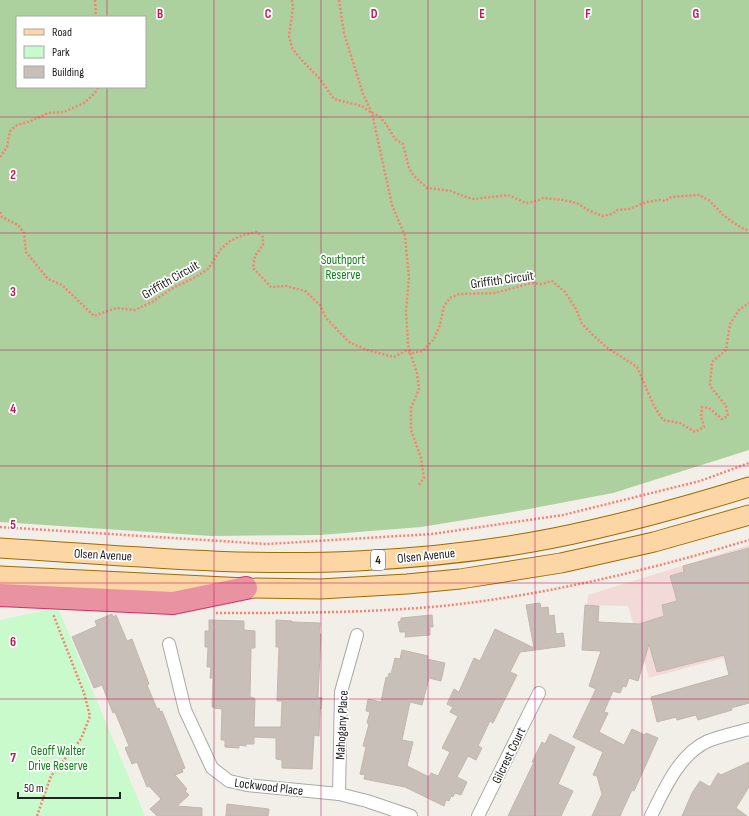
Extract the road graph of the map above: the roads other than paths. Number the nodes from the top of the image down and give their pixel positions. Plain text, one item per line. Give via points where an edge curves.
1 (749, 487) edge
2 (749, 515) edge
3 (0, 548) edge
4 (0, 576) edge
5 (246, 588) junction
6 (0, 595) edge
7 (357, 635) dead end
8 (169, 644) dead end
9 (539, 693) dead end
10 (749, 729) edge
11 (339, 794) junction
12 (411, 816) edge
13 (478, 816) edge
14 (651, 816) edge

1 - 3 main road, Olsen Avenue / 4 via 639,519 583,532 494,548 399,558 350,561 225,561
2 - 5 main road, Olsen Avenue / 4 via 654,542 507,572 369,587
4 - 5 main road, Olsen Avenue / 4
5 - 6 highway via 172,603
7 - 11 street, Mahogany Place via 341,692
8 - 11 street, Lockwood Place via 185,710 212,768 229,781 247,785
9 - 13 street, Gilcrest Court
10 - 14 street via 706,742 688,755 673,773
11 - 12 street, Lockwood Place

